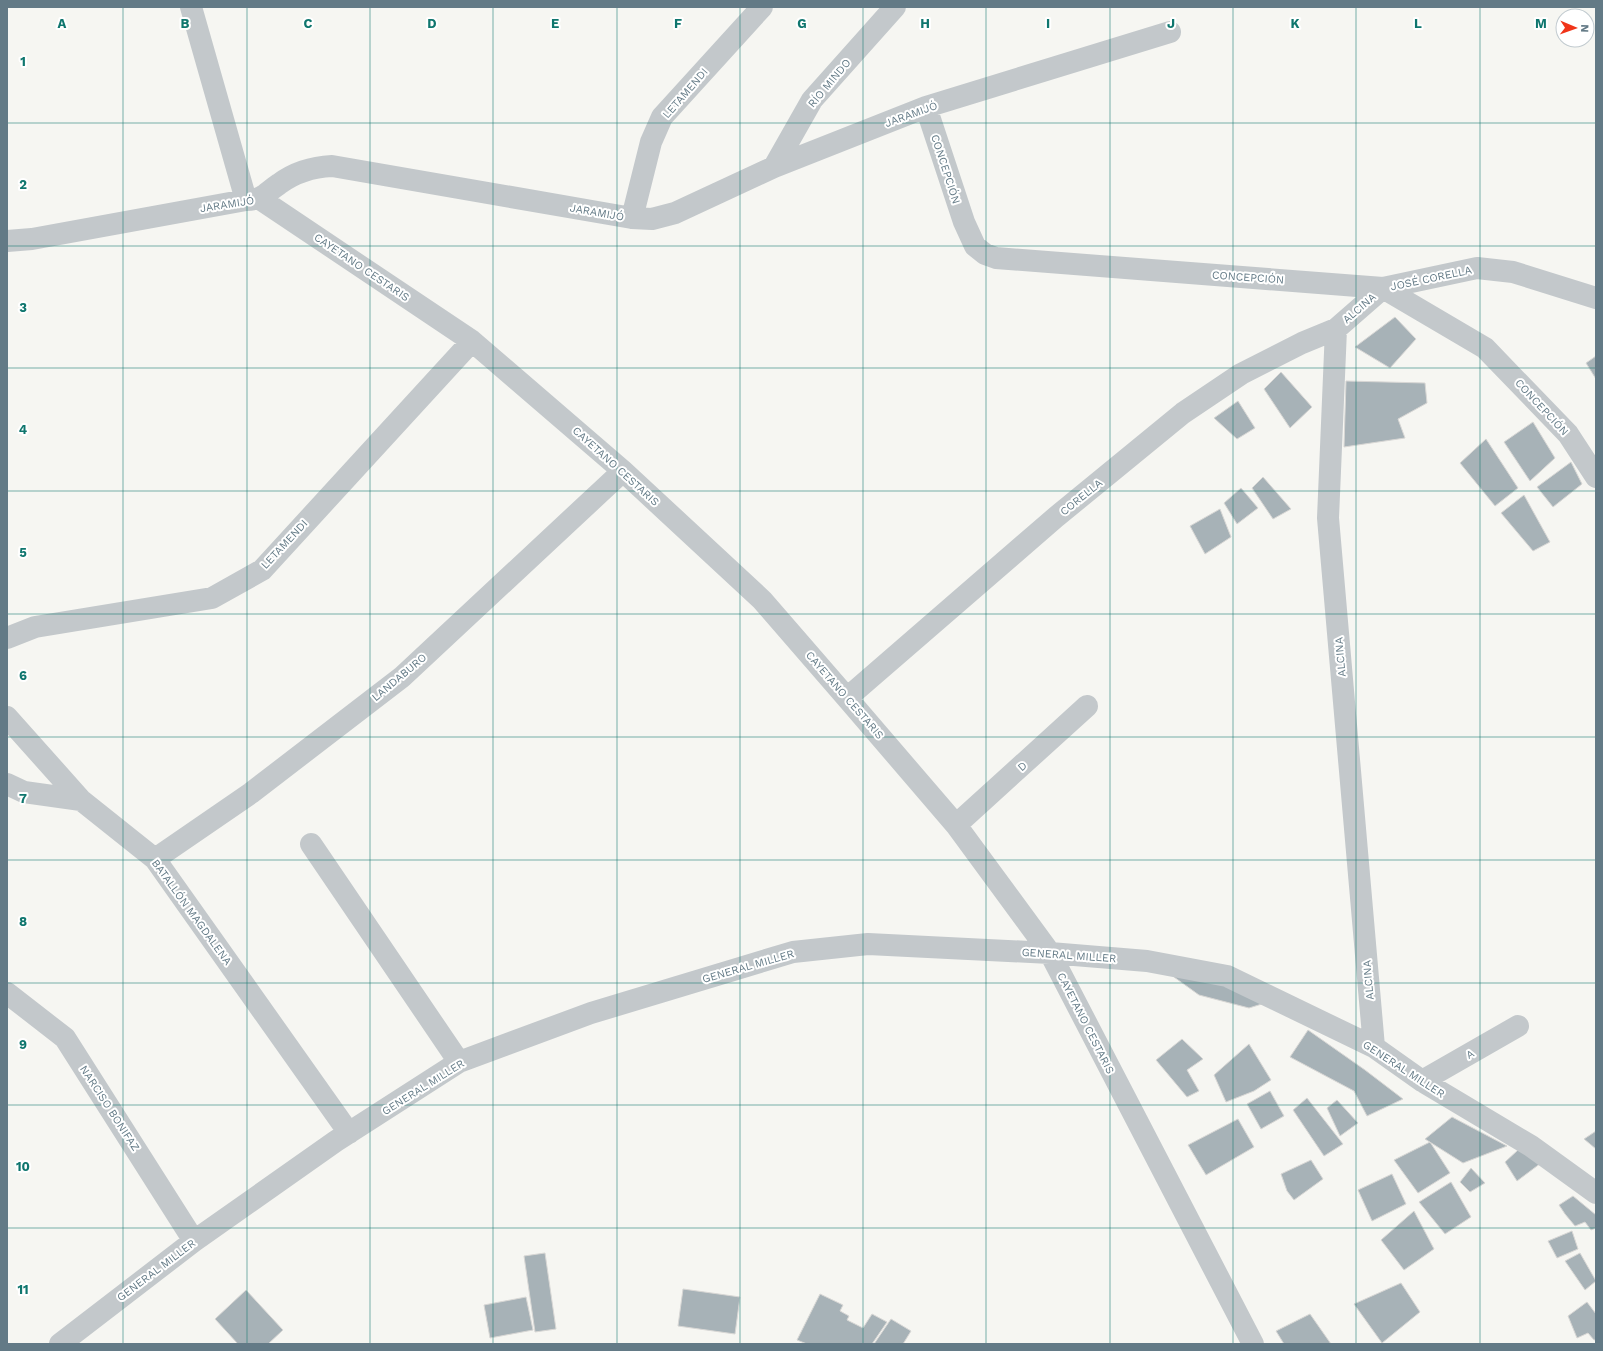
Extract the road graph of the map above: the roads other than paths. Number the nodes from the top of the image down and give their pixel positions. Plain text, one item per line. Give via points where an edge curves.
1 (192, 7) edge
2 (762, 7) edge
3 (895, 7) edge
4 (1170, 32) dead end
5 (926, 107) junction
6 (774, 167) junction
7 (253, 200) junction
8 (632, 218) junction
9 (7, 241) edge
10 (1383, 288) junction
11 (1596, 298) edge
12 (1336, 329) junction
13 (472, 341) junction
14 (623, 471) junction
15 (1596, 477) edge
16 (7, 638) edge
17 (847, 698) junction
18 (1087, 706) dead end
19 (7, 717) edge
20 (7, 784) edge
21 (81, 800) junction
22 (956, 825) junction
23 (311, 844) dead end
24 (155, 859) junction
25 (1050, 953) junction
26 (7, 993) edge
27 (1518, 1026) dead end
28 (1374, 1047) junction
29 (459, 1062) junction
30 (1422, 1081) junction
31 (349, 1133) junction
32 (1596, 1193) edge
33 (194, 1241) junction
34 (60, 1344) edge
35 (1253, 1344) edge

1 - 7 street
2 - 8 street, LETAMENDI via 662,117 651,142
3 - 6 street, RÍO MINDO via 812,100
4 - 5 street, JARAMIJÓ
5 - 6 street, JARAMIJÓ
5 - 10 street, CONCEPCIÓN via 964,222 975,246 984,254 996,258
6 - 8 street, JARAMIJÓ via 676,213 652,219
7 - 8 street, JARAMIJÓ via 311,167 332,166
7 - 9 street, JARAMIJÓ via 32,239
7 - 13 street, CAYETANO CESTARIS
10 - 11 street, JOSÉ CORELLA via 1477,268 1513,272
10 - 12 street, ALCINA
10 - 15 street, CONCEPCIÓN via 1485,348 1568,434
12 - 17 street, CORELLA via 1241,374 1184,413 1056,517
12 - 28 street, ALCINA via 1328,518
13 - 14 street, CAYETANO CESTARIS
13 - 16 street, LETAMENDI via 262,570 212,598 35,627
14 - 17 street, CAYETANO CESTARIS via 762,600
14 - 24 street, LANDABURO via 402,677 251,793
17 - 22 street, CAYETANO CESTARIS
18 - 22 street, D
19 - 21 street, BATALLÓN MAGDALENA
20 - 21 street via 24,792
21 - 24 street, BATALLÓN MAGDALENA
22 - 25 street, CAYETANO CESTARIS
23 - 29 street
24 - 31 street, BATALLÓN MAGDALENA
25 - 28 street, GENERAL MILLER via 1147,960 1227,976
25 - 29 street, GENERAL MILLER via 868,944 793,952 591,1013
25 - 35 street, CAYETANO CESTARIS
26 - 33 street, NARCISO BONIFAZ via 65,1038
27 - 30 street, A
28 - 30 street, GENERAL MILLER
29 - 31 street, GENERAL MILLER
30 - 32 street, GENERAL MILLER via 1531,1146
31 - 33 street, GENERAL MILLER
33 - 34 street, GENERAL MILLER

